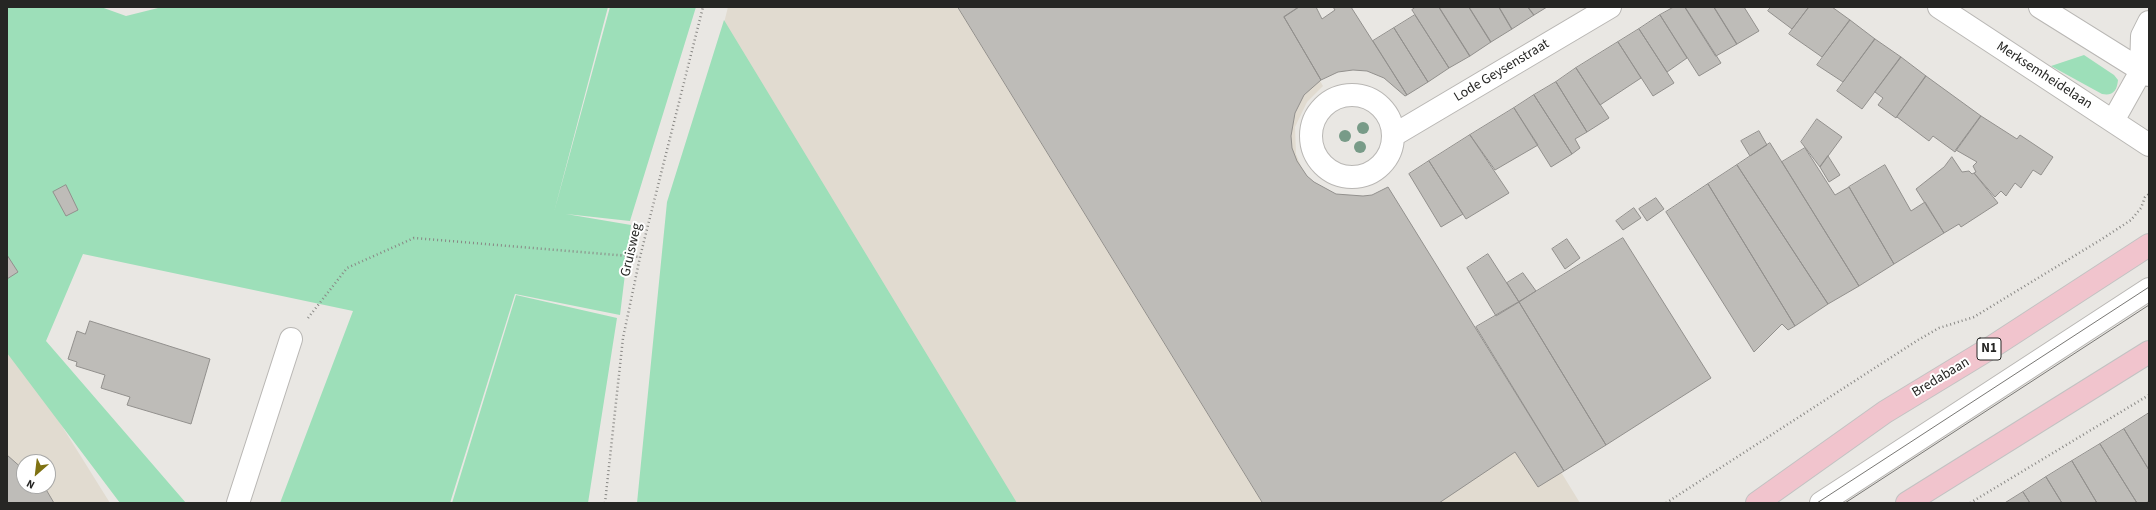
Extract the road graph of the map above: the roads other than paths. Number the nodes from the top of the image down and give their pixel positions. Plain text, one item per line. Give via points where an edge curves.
1 (1610, 7) edge
2 (1939, 7) edge
3 (2040, 7) edge
4 (2149, 22) edge
5 (2145, 73) edge
6 (2113, 121) junction
7 (1394, 135) dead end
8 (2149, 145) edge
9 (2149, 245) edge
10 (2149, 289) edge
11 (2149, 302) edge
12 (291, 339) road end
13 (2149, 352) edge
14 (238, 503) edge
15 (1757, 503) edge
16 (1821, 503) edge
17 (1841, 503) edge
18 (1907, 503) edge

1 - 7 street, Lode Geysenstraat
2 - 6 street, Merksemheidelaan
3 - 5 street
4 - 5 street via 2142,36
5 - 6 street
6 - 8 street, Merksemheidelaan
9 - 15 main road, Bredabaan / N1 via 1992,347 1885,412
10 - 16 street
11 - 17 street
12 - 14 street
13 - 18 main road

